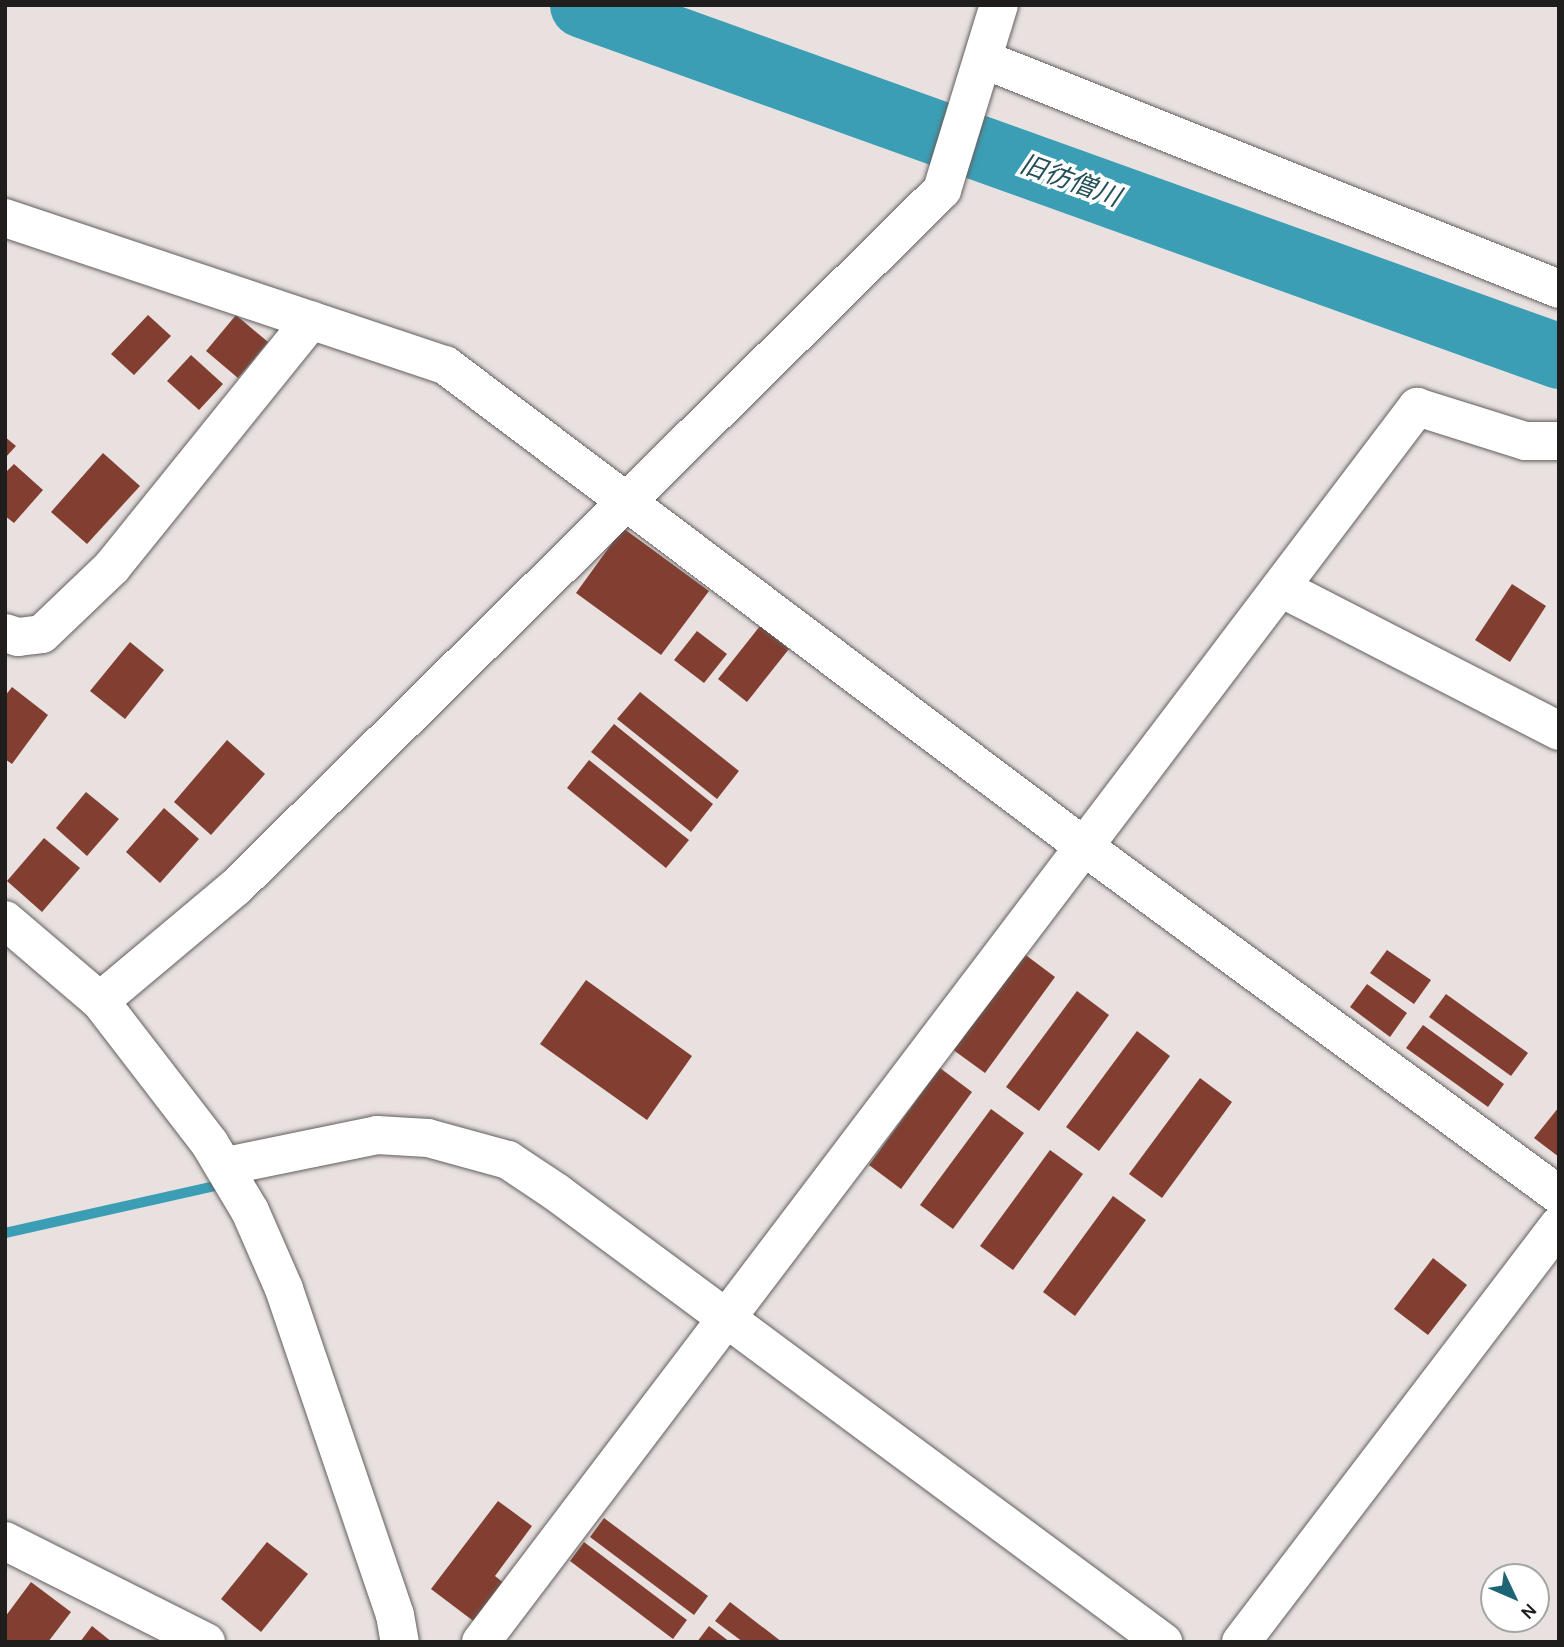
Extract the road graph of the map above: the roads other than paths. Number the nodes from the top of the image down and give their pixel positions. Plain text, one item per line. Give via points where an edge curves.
1 (999, 5) edge
2 (985, 60) junction
3 (5, 218) edge
4 (1559, 289) edge
5 (311, 320) junction
6 (1559, 440) edge
7 (626, 500) junction
8 (1281, 588) junction
9 (5, 633) edge
10 (1559, 731) edge
11 (1082, 845) junction
12 (5, 920) edge
13 (100, 1000) junction
14 (226, 1167) junction
15 (1559, 1195) edge
16 (1559, 1224) edge
17 (727, 1318) junction
18 (5, 1541) edge
19 (206, 1642) edge
20 (400, 1642) edge
21 (481, 1642) edge
22 (1163, 1642) edge
23 (1241, 1642) edge

1 - 2 street
2 - 4 street
2 - 7 street via 942,190
3 - 5 street
5 - 7 street via 445,365
5 - 9 street via 112,567 42,635
6 - 8 street via 1525,441 1417,407
7 - 11 street
7 - 13 street via 236,887
8 - 10 street
8 - 11 street
11 - 15 street
11 - 17 street via 961,1013
12 - 13 street
13 - 14 street
14 - 17 street via 377,1135 468,1146 508,1160
14 - 20 street via 284,1289 395,1615
16 - 23 street
17 - 21 street
17 - 22 street
18 - 19 street

